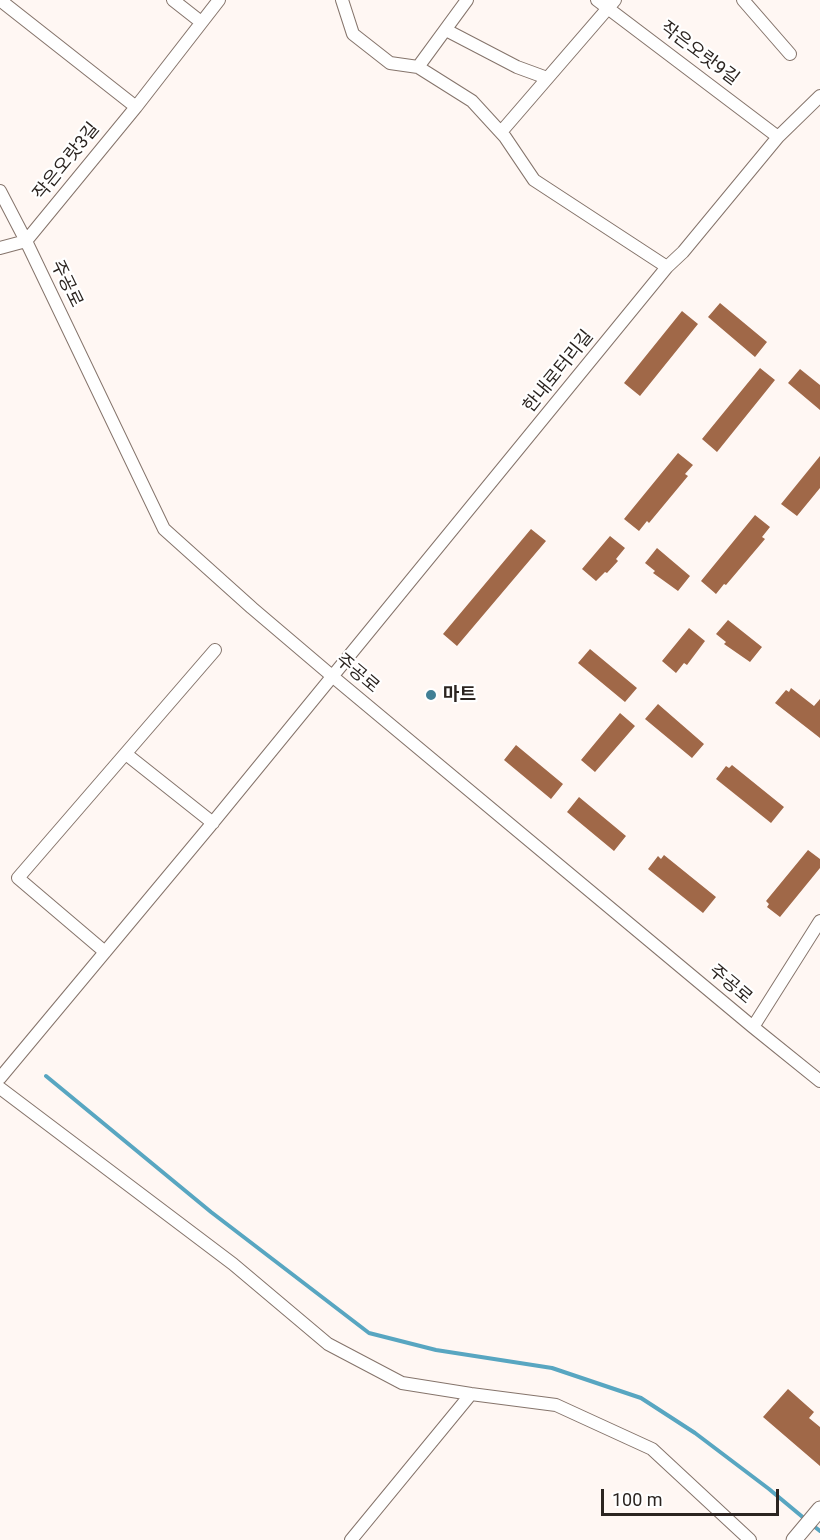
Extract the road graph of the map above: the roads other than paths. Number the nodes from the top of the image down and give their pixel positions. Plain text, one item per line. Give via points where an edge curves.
1 (0, 0) edge
2 (173, 0) edge
3 (219, 0) edge
4 (342, 0) edge
5 (467, 0) edge
6 (597, 0) edge
7 (743, 0) edge
8 (611, 4) edge
9 (201, 22) junction
10 (446, 30) junction
11 (790, 54) dead end
12 (418, 67) junction
13 (547, 78) junction
14 (820, 96) edge
15 (136, 107) junction
16 (501, 132) junction
17 (778, 137) junction
18 (0, 191) edge
19 (26, 241) junction
20 (0, 248) edge
21 (667, 267) junction
22 (215, 650) dead end
23 (332, 676) junction
24 (126, 754) junction
25 (213, 823) junction
26 (820, 921) edge
27 (105, 952) junction
28 (753, 1027) junction
29 (0, 1078) edge
30 (820, 1081) edge
31 (0, 1088) edge
32 (471, 1394) junction
33 (820, 1509) edge
34 (351, 1540) edge
35 (750, 1540) edge
36 (794, 1540) edge

1 - 15 street
2 - 9 street
3 - 9 street, 작은오랏3길
4 - 12 street via 354,34 390,63
5 - 10 street
6 - 8 street, 작은오랏9길
7 - 11 street
8 - 13 street
8 - 17 street, 작은오랏9길
9 - 15 street, 작은오랏3길
10 - 12 street
10 - 13 street
12 - 16 street via 472,101
13 - 16 street
14 - 17 street, 한내로터리길
15 - 19 street, 작은오랏3길
16 - 21 street via 534,180
17 - 21 street, 한내로터리길
18 - 19 street, 주공로
19 - 20 street
19 - 23 street, 주공로 via 164,528
21 - 23 street, 한내로터리길
22 - 24 street
23 - 25 street, 한내로터리길
23 - 28 street, 주공로
24 - 25 street
24 - 27 street via 18,878
25 - 27 street, 한내로터리길
26 - 28 street
27 - 29 street, 한내로터리길
28 - 30 street, 주공로
31 - 32 street via 233,1264 328,1344 402,1383
32 - 34 street
32 - 35 street via 556,1405 652,1449
33 - 36 main road

